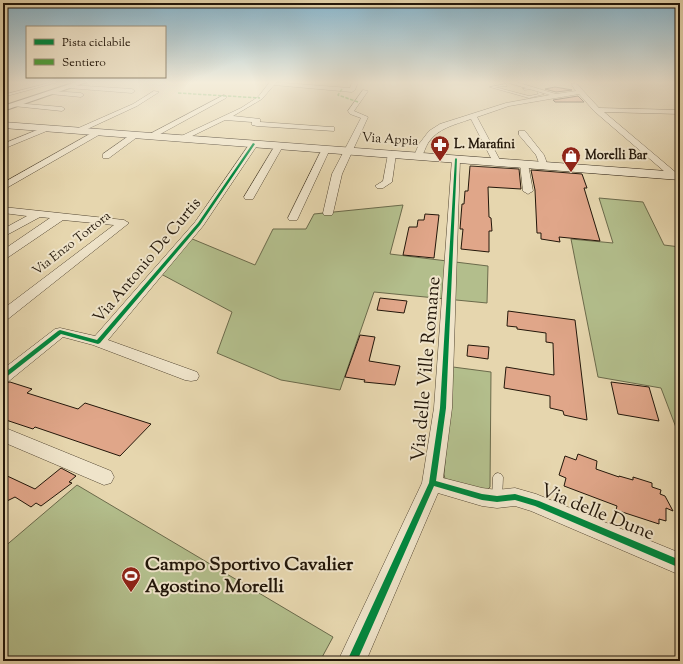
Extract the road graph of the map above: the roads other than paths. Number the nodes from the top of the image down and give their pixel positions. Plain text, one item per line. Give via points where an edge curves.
1 (116, 113) edge
2 (194, 113) edge
3 (235, 113) edge
4 (352, 113) edge
5 (479, 113) edge
6 (600, 113) edge
7 (472, 115) junction
8 (226, 118) junction
9 (3, 125) edge
10 (50, 128) junction
11 (78, 130) junction
12 (331, 130) dead end
13 (100, 132) junction
14 (522, 133) dead end
15 (136, 135) junction
16 (150, 136) junction
17 (181, 138) junction
18 (254, 144) junction
19 (279, 146) junction
20 (3, 147) edge
21 (326, 149) junction
22 (350, 151) junction
23 (392, 154) junction
24 (106, 156) dead end
25 (418, 156) junction
26 (456, 159) junction
27 (497, 162) junction
28 (524, 164) junction
29 (544, 166) junction
30 (677, 176) edge
31 (380, 186) dead end
32 (3, 187) edge
33 (528, 191) dead end
34 (249, 197) dead end
35 (3, 210) edge
36 (328, 213) dead end
37 (38, 214) junction
38 (61, 216) junction
39 (293, 218) dead end
40 (3, 234) edge
41 (3, 255) edge
42 (3, 316) edge
43 (98, 342) junction
44 (191, 376) dead end
45 (3, 377) edge
46 (3, 434) edge
47 (104, 477) dead end
48 (498, 477) dead end
49 (432, 483) junction
50 (496, 499) junction
51 (680, 564) edge
52 (352, 661) edge

1 - 11 street
2 - 16 street
3 - 8 street
4 - 22 street via 365,117
5 - 7 street
6 - 30 street
7 - 25 street via 432,133
7 - 27 street
8 - 12 street via 256,120 257,124
8 - 17 street
9 - 10 main road, Via Appia
10 - 11 main road, Via Appia
10 - 20 street
11 - 13 main road, Via Appia
13 - 15 main road, Via Appia
13 - 32 street
14 - 29 street via 540,155
15 - 16 main road, Via Appia
15 - 24 street
16 - 17 main road, Via Appia
17 - 18 main road, Via Appia
18 - 19 main road, Via Appia
18 - 43 street, Via Antonio De Curtis via 199,224
19 - 21 main road, Via Appia
19 - 34 street
21 - 22 main road, Via Appia
21 - 39 street
22 - 23 main road, Via Appia
22 - 36 street via 337,174
23 - 25 main road, Via Appia
23 - 31 street via 387,182
25 - 26 main road, Via Appia
26 - 27 main road, Via Appia
26 - 49 street, Via delle Ville Romane via 443,408
27 - 28 main road, Via Appia
28 - 29 main road, Via Appia
28 - 33 street
29 - 30 main road, Via Appia
35 - 37 street, Via Enzo Tortora
37 - 38 street, Via Enzo Tortora
37 - 40 street
38 - 41 street
38 - 42 street, Via Enzo Tortora via 124,223
43 - 44 street
43 - 45 street, Via Antonio De Curtis via 60,332
46 - 47 street
48 - 50 lane
49 - 50 street, Via delle Dune
49 - 52 street, Via delle Ville Romane
50 - 51 street, Via delle Dune via 515,497 536,503

